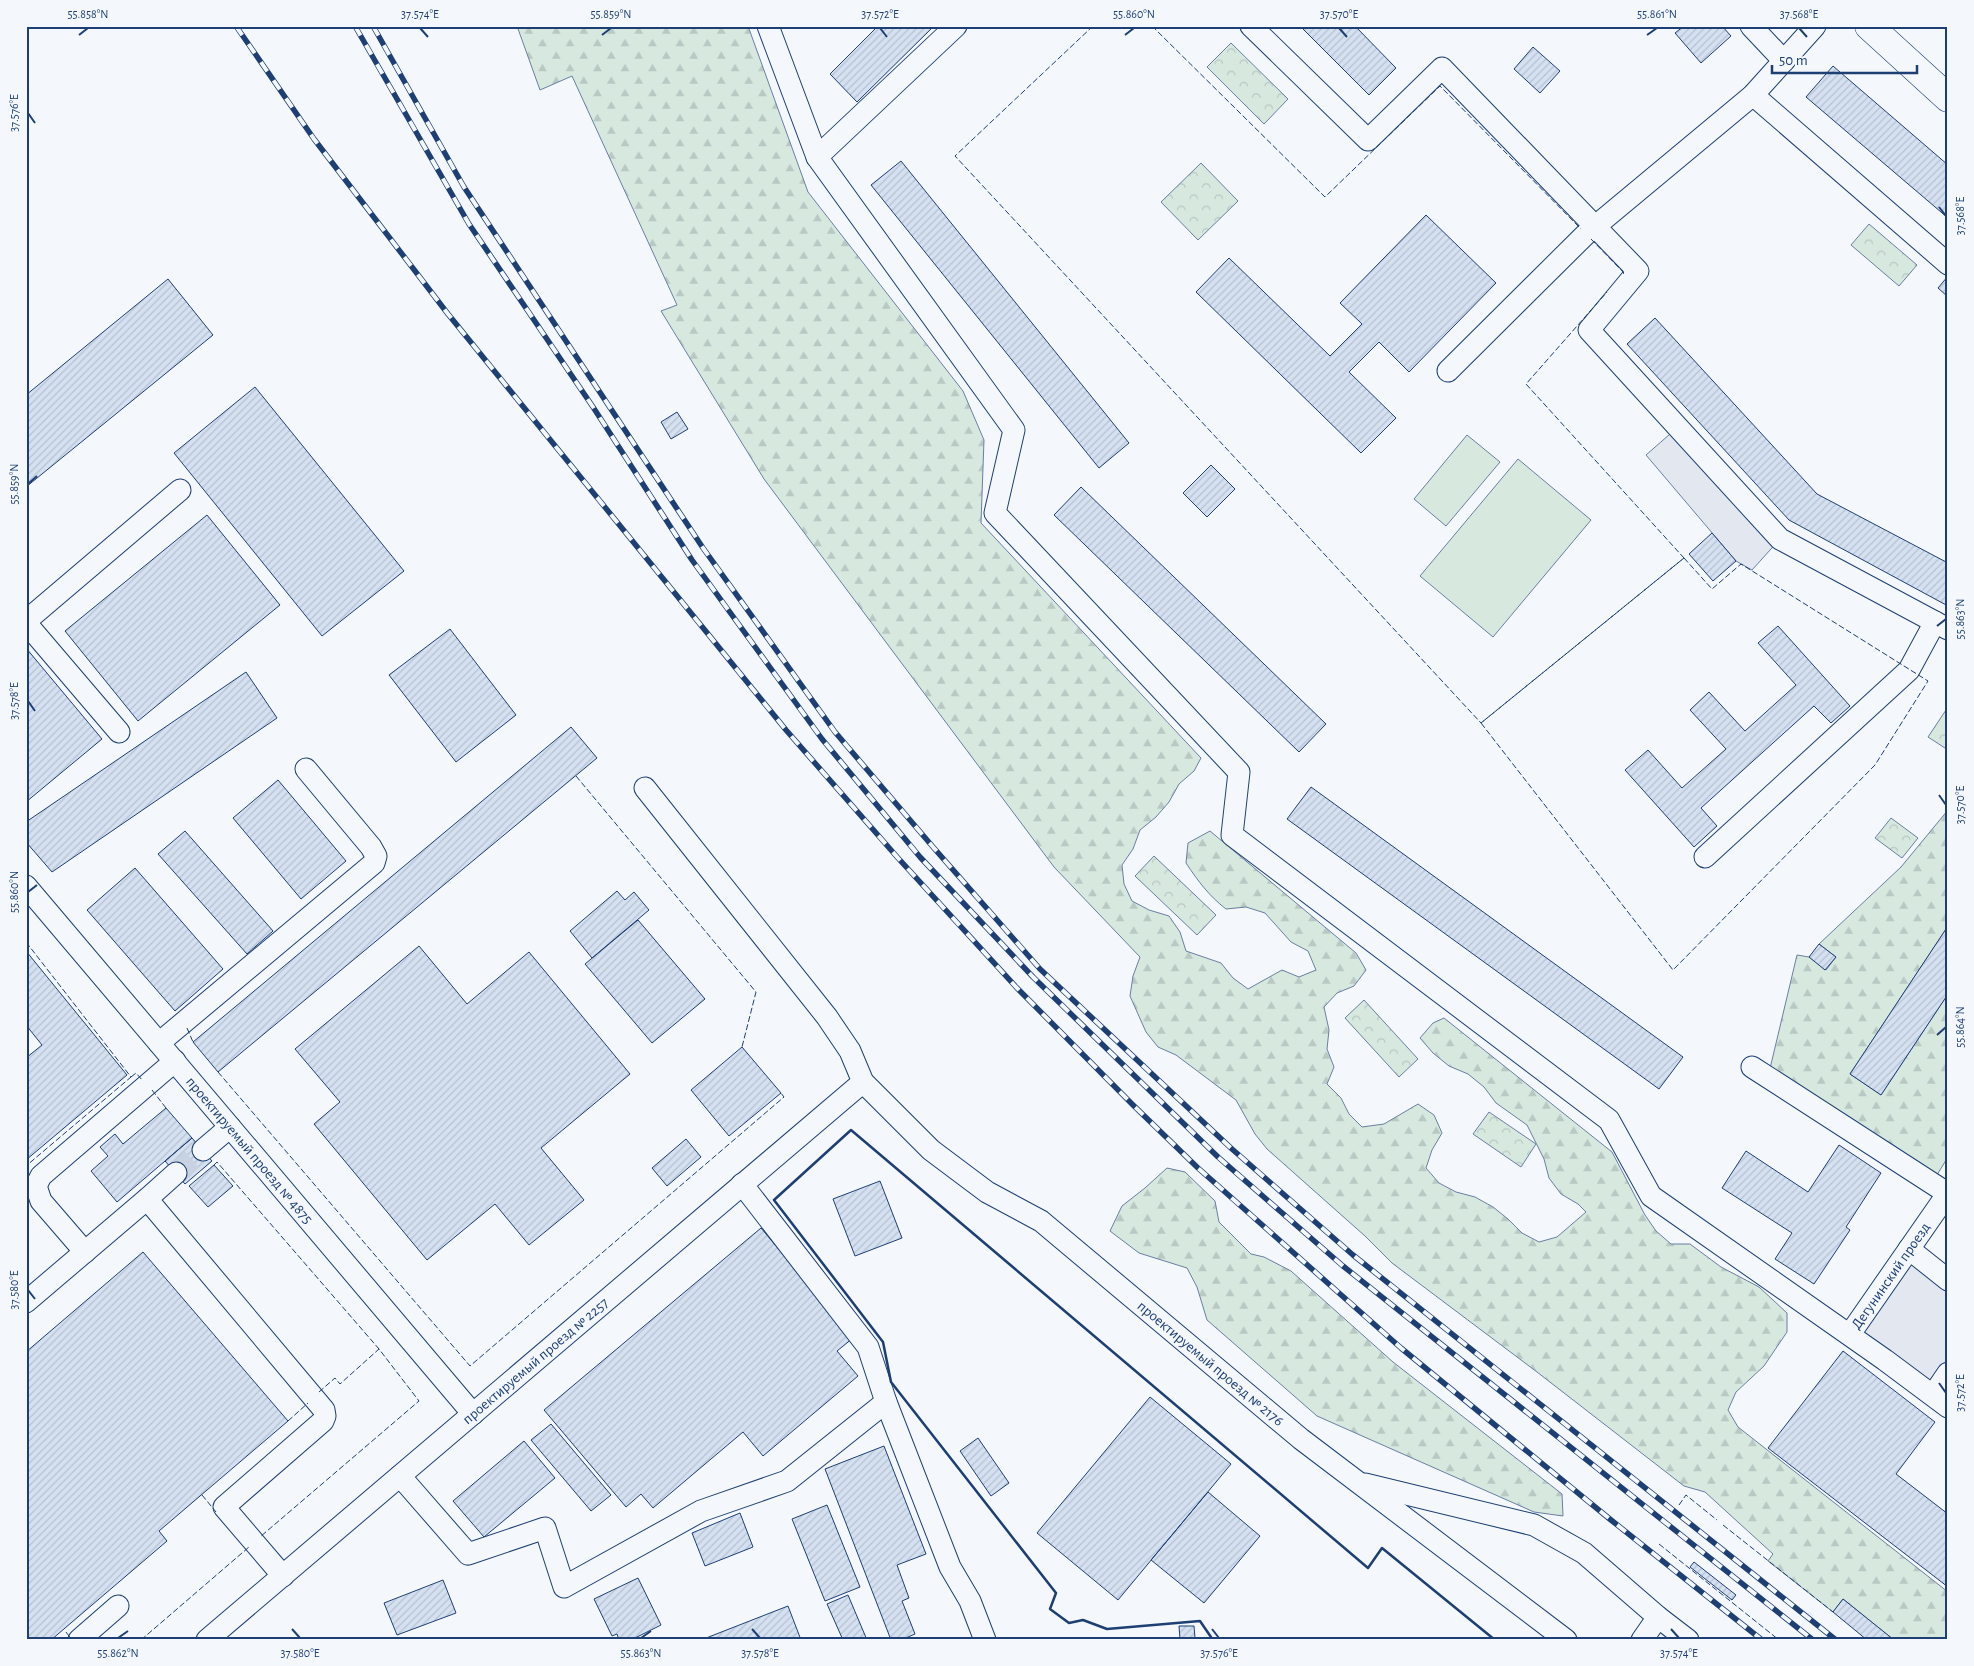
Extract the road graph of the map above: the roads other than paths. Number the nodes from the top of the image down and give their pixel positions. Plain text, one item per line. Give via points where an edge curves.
1 (768, 26) edge
2 (956, 26) edge
3 (1251, 26) edge
4 (1751, 26) edge
5 (1815, 26) edge
6 (1869, 26) edge
7 (1784, 61) junction
8 (1753, 95) junction
9 (1948, 98) edge
10 (818, 158) junction
11 (1595, 226) junction
12 (1948, 264) edge
13 (1448, 371) dead end
14 (180, 490) dead end
15 (26, 622) edge
16 (1941, 625) edge
17 (119, 732) dead end
18 (306, 769) dead end
19 (645, 788) dead end
20 (1705, 857) dead end
21 (26, 886) edge
22 (159, 1043) junction
23 (175, 1062) junction
24 (1752, 1067) dead end
25 (863, 1082) junction
26 (230, 1127) junction
27 (203, 1150) tunnel mouth
28 (176, 1173) tunnel mouth
29 (742, 1184) junction
30 (1948, 1193) edge
31 (147, 1199) junction
32 (1909, 1249) junction
33 (85, 1252) junction
34 (1948, 1280) edge
35 (26, 1302) edge
36 (1850, 1334) junction
37 (1948, 1373) edge
38 (1940, 1401) edge
39 (886, 1402) junction
40 (473, 1414) junction
41 (400, 1476) junction
42 (1358, 1482) junction
43 (282, 1576) junction
44 (118, 1606) dead end
45 (1658, 1617) junction
46 (79, 1640) edge
47 (207, 1640) edge
48 (985, 1640) edge
49 (1566, 1640) edge
50 (1642, 1640) edge
51 (1688, 1640) edge

1 - 10 street
2 - 10 street
3 - 11 street via 1368,140 1442,68
4 - 7 street
5 - 7 street
6 - 9 main road
7 - 8 street
8 - 11 street
8 - 12 street
10 - 36 street via 1014,430 995,513 1239,772 1232,835 1609,1120 1651,1196
11 - 13 street
11 - 16 street via 1638,271 1590,330 1780,539
14 - 15 street
15 - 17 street
16 - 20 street via 1909,670
18 - 22 street via 372,848 376,856 374,863
19 - 25 street via 827,1017 850,1051
21 - 22 street, проектируемый проезд № 4875
22 - 23 street, проектируемый проезд № 4875
23 - 26 street, проектируемый проезд № 4875
23 - 33 street via 41,1176 36,1186 41,1201
24 - 30 street
25 - 29 street, проектируемый проезд № 2257
25 - 42 street, проектируемый проезд № 2176 via 931,1150 987,1192 1041,1221 1293,1432
26 - 27 street
26 - 40 street, проектируемый проезд № 4875
28 - 31 street
29 - 39 street via 868,1347
29 - 40 street, проектируемый проезд № 2257
30 - 32 street, Дегунинский проезд
31 - 33 street
31 - 43 street via 324,1410 326,1416 323,1421 224,1507
32 - 34 street
32 - 36 street, Дегунинский проезд
33 - 35 street
36 - 38 street
37 - 38 street
39 - 41 street via 787,1481 701,1511 564,1587 545,1528 468,1554
39 - 48 street via 950,1567 970,1601
40 - 41 street, проектируемый проезд № 2257
41 - 43 street, проектируемый проезд № 2257
42 - 45 street via 1534,1525 1584,1553
42 - 49 street, проектируемый проезд № 2176
43 - 47 street, проектируемый проезд № 2257
44 - 46 street
45 - 50 street
45 - 51 street

